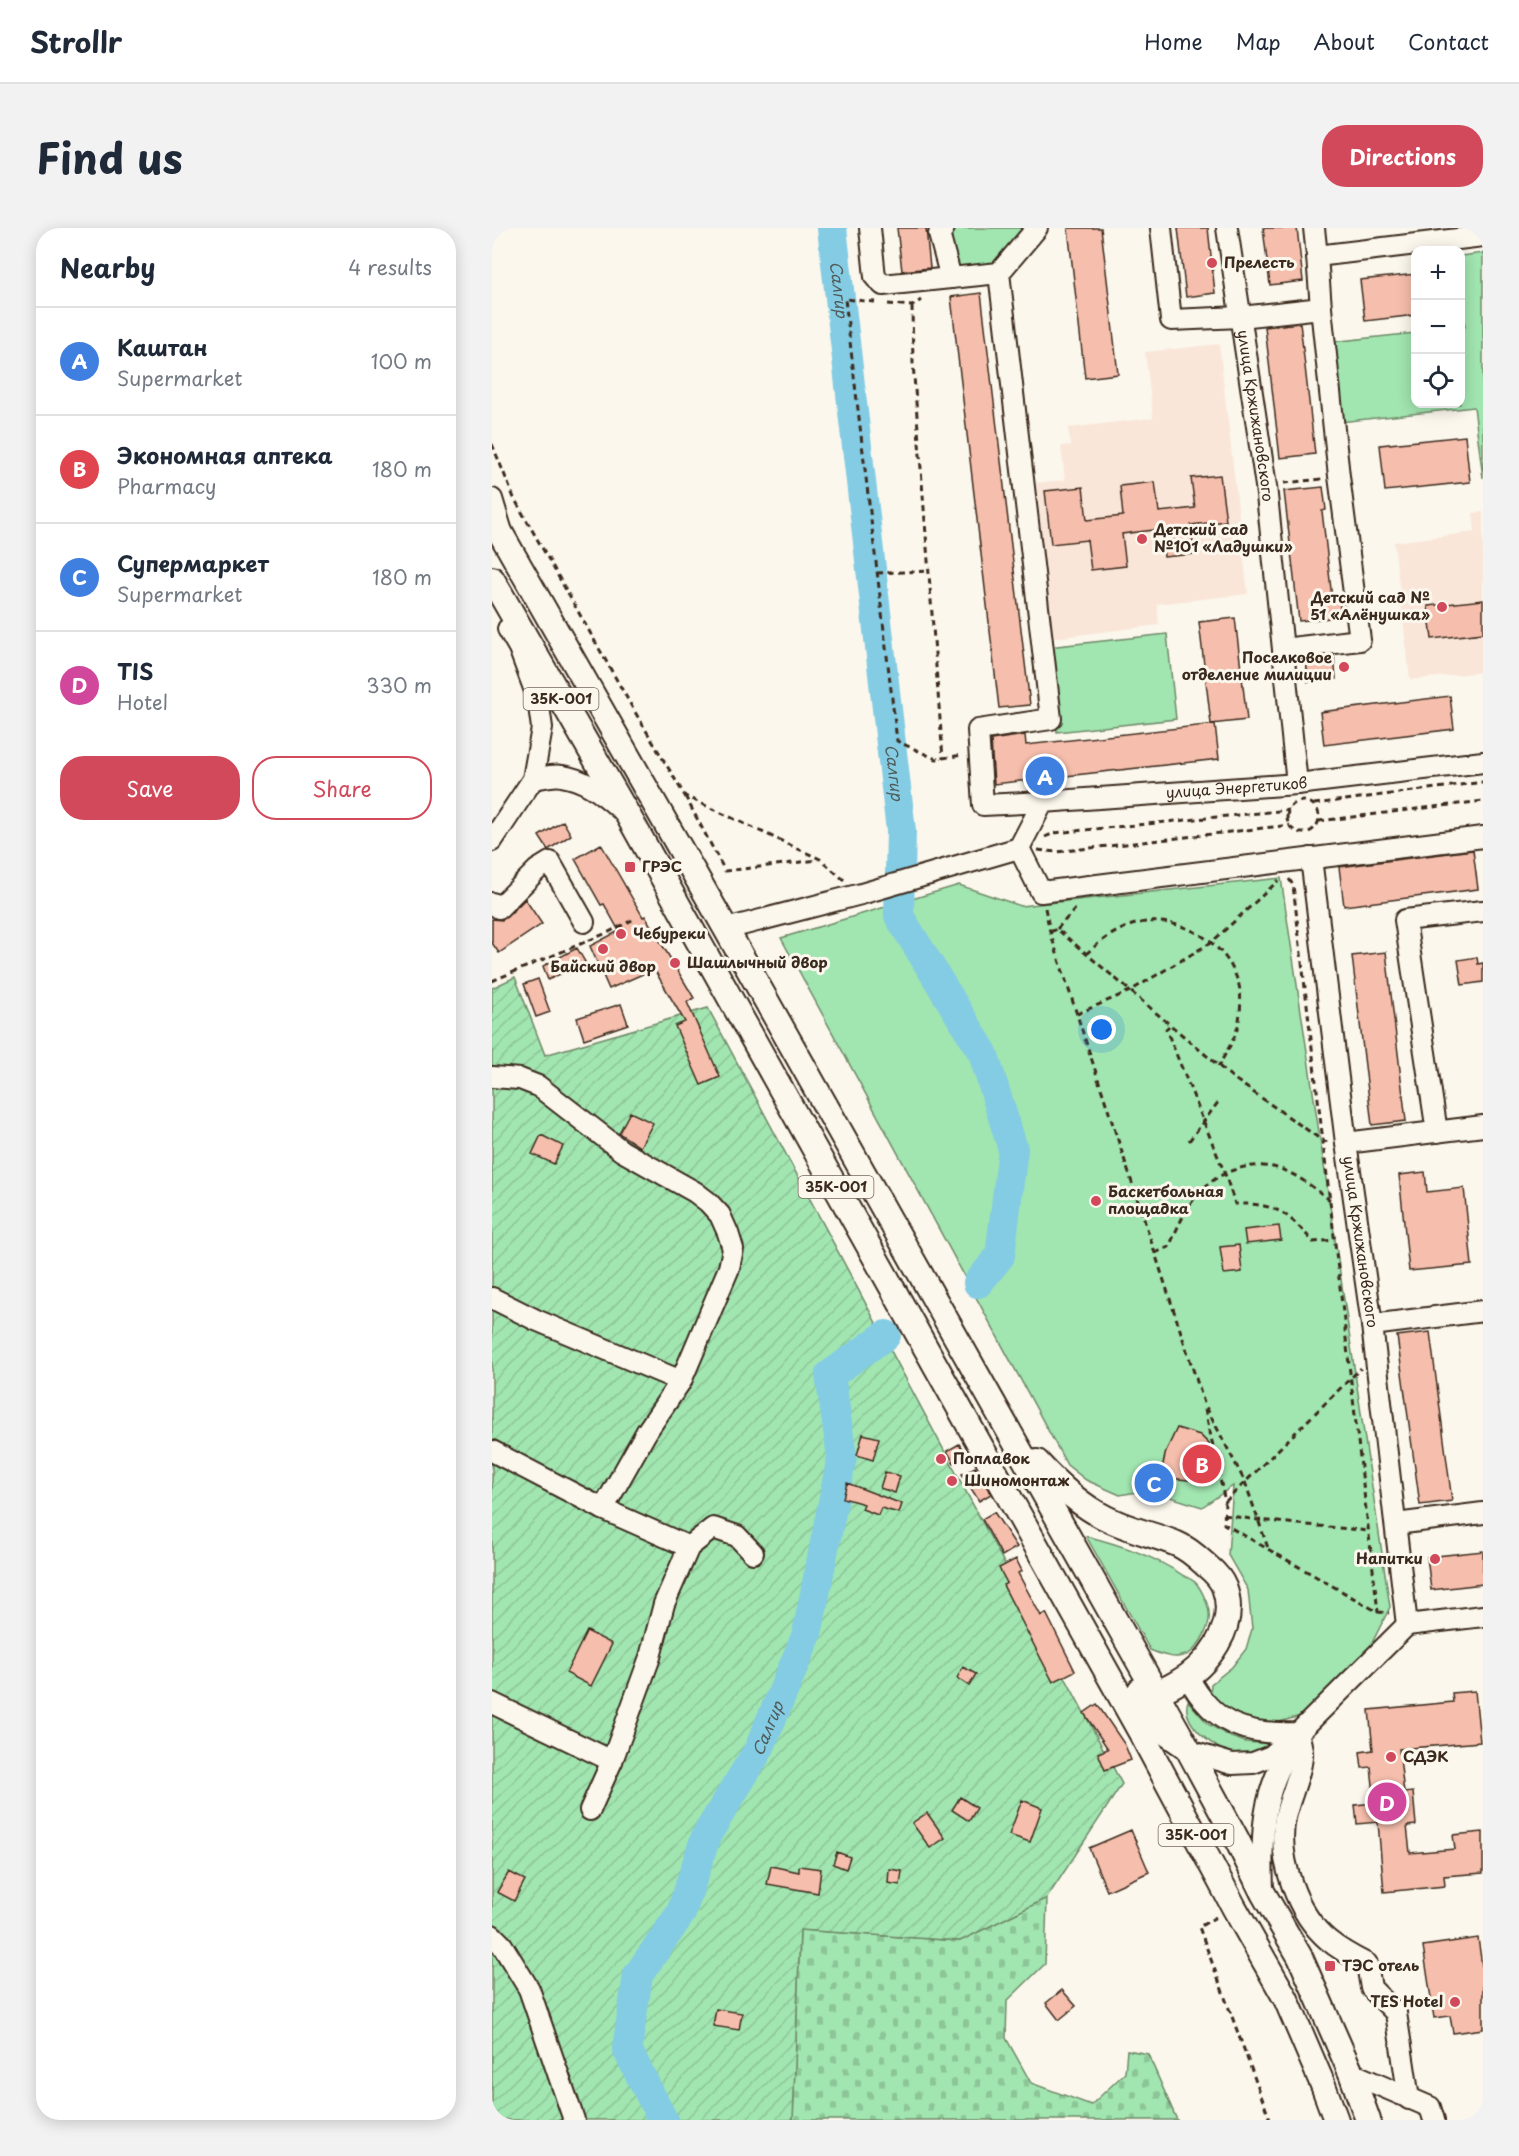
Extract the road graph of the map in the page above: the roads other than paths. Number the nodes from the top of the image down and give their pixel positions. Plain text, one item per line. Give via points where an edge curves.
1 (870, 228) edge
2 (944, 228) edge
3 (1037, 228) edge
4 (1161, 228) edge
5 (1227, 228) edge
6 (1314, 228) edge
7 (1483, 236) edge
8 (1317, 256) junction
9 (999, 273) junction
10 (951, 278) junction
11 (1321, 308) junction
12 (1240, 317) junction
13 (492, 499) edge
14 (492, 518) edge
15 (504, 540) junction
16 (492, 579) edge
17 (492, 602) edge
18 (1283, 649) junction
19 (1483, 762) edge
20 (533, 779) junction
21 (1297, 784) junction
22 (1043, 802) junction
23 (630, 819) junction
24 (1483, 837) edge
25 (492, 841) edge
26 (1018, 849) junction
27 (1311, 858) junction
28 (494, 908) edge
29 (1483, 910) edge
30 (584, 922) dead end
31 (726, 929) junction
32 (492, 1077) edge
33 (1483, 1126) edge
34 (1437, 1132) junction
35 (1346, 1143) junction
36 (492, 1298) edge
37 (1483, 1311) edge
38 (1372, 1325) junction
39 (681, 1381) junction
40 (1011, 1434) junction
41 (492, 1451) edge
42 (603, 1509) junction
43 (1483, 1513) edge
44 (1396, 1524) junction
45 (689, 1546) junction
46 (753, 1553) dead end
47 (1042, 1556) junction
48 (1483, 1616) edge
49 (1406, 1620) junction
50 (1115, 1666) junction
51 (1188, 1677) junction
52 (1157, 1693) junction
53 (492, 1702) edge
54 (1298, 1734) junction
55 (1189, 1751) junction
56 (612, 1761) junction
57 (590, 1810) dead end
58 (1263, 1893) junction
59 (492, 1935) edge
60 (1351, 2073) junction
61 (1409, 2098) junction
62 (573, 2120) edge
63 (1336, 2120) edge
64 (1368, 2120) edge
65 (1434, 2120) edge

1 - 10 street via 875,276 884,285
2 - 10 street via 939,234
3 - 9 street
4 - 12 street via 1171,320
5 - 12 street, улица Кржижановского
6 - 8 street
7 - 8 street
8 - 11 street
9 - 10 street
9 - 22 street, улица Энергетиков via 1051,718 978,730 983,805
11 - 12 street
11 - 18 street via 1360,640
12 - 18 street, улица Кржижановского via 1266,486
13 - 15 street
14 - 15 main road, 35К-001
15 - 31 main road, 35К-001
16 - 23 main road, 35К-001
17 - 20 street via 519,648 538,699 542,728
18 - 21 street, улица Кржижановского
19 - 21 street, улица Энергетиков
20 - 23 street via 561,775 581,782 604,794
20 - 25 street
21 - 22 street, улица Энергетиков
22 - 26 street
23 - 47 main road, 35К-001
24 - 27 street
26 - 27 street via 1041,892
26 - 31 street
27 - 35 street, улица Кржижановского
28 - 30 street via 550,862
29 - 34 street via 1405,920
31 - 40 main road, 35К-001
32 - 39 street via 520,1079 538,1086 622,1151 695,1192 720,1215 733,1249 729,1268
33 - 34 street
34 - 35 street
35 - 38 street, улица Кржижановского
36 - 39 street
37 - 38 street
38 - 44 street, улица Кржижановского
39 - 42 street via 647,1431
40 - 51 main road via 1056,1482 1085,1506 1128,1528 1179,1545 1214,1572 1224,1587 1228,1610 1224,1628 1216,1647
40 - 52 main road, 35К-001
41 - 42 street
42 - 45 street
43 - 44 street
44 - 49 street, улица Кржижановского
45 - 46 street via 713,1528 737,1536
45 - 56 street via 664,1604 650,1657
47 - 50 main road
47 - 63 main road, 35К-001 via 1286,1999
48 - 49 street
49 - 54 street
50 - 52 main road via 1136,1689
50 - 55 street via 1154,1727
51 - 52 main road
51 - 54 street via 1205,1705 1223,1719 1267,1735
52 - 55 main road, 35К-001
53 - 56 street
54 - 55 street via 1271,1756 1253,1763 1232,1764
54 - 58 street via 1278,1768 1263,1817
54 - 61 street via 1302,1757 1282,1834 1289,1880 1309,1917 1326,1938 1367,1964 1371,1988 1396,2013
55 - 58 main road, 35К-001
56 - 57 street
58 - 60 main road, 35К-001 via 1300,1957
59 - 62 street via 529,1989
60 - 61 street
60 - 64 main road, 35К-001
61 - 65 street via 1430,2107

